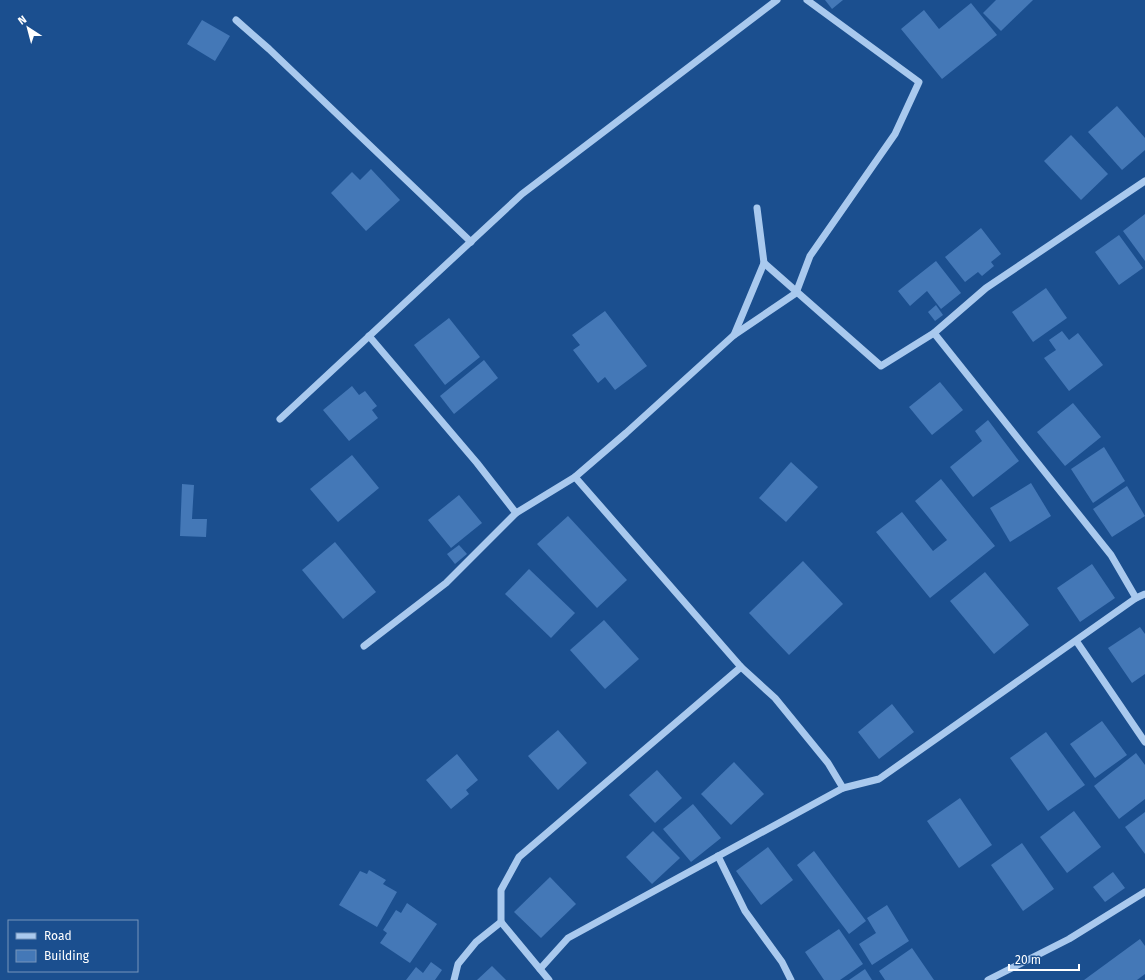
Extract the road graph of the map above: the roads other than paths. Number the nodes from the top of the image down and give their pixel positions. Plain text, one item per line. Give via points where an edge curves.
1 (777, 0) edge
2 (807, 0) edge
3 (236, 20) dead end
4 (1145, 181) edge
5 (757, 208) dead end
6 (471, 242) junction
7 (764, 263) junction
8 (796, 293) junction
9 (934, 333) junction
10 (734, 335) junction
11 (369, 336) junction
12 (280, 419) dead end
13 (574, 477) junction
14 (516, 513) junction
15 (1145, 594) edge
16 (1136, 598) junction
17 (1076, 642) junction
18 (364, 646) dead end
19 (741, 667) junction
20 (1145, 742) edge
21 (843, 788) junction
22 (718, 856) junction
23 (1145, 892) edge
24 (501, 922) junction
25 (540, 969) junction
26 (454, 980) edge
27 (549, 980) edge
28 (791, 980) edge
29 (988, 980) edge

1 - 6 street via 522,194
2 - 8 street via 919,82 895,134 810,256
3 - 6 street
4 - 9 street via 986,288
5 - 7 street
6 - 11 street
7 - 8 street
7 - 10 street
8 - 9 street via 881,366
8 - 10 street
9 - 16 street via 1111,555
10 - 13 street
11 - 12 street
11 - 14 street
13 - 14 street
13 - 19 street
14 - 18 street via 446,583
15 - 16 street
16 - 17 street
17 - 20 street
17 - 21 street via 879,779
19 - 21 street via 775,698 828,762
19 - 24 street via 519,857 501,890
21 - 22 street
22 - 25 street via 568,938
22 - 28 street via 745,911 782,962
23 - 29 street via 1069,939
24 - 25 street
24 - 26 street via 476,942 458,964
25 - 27 street

